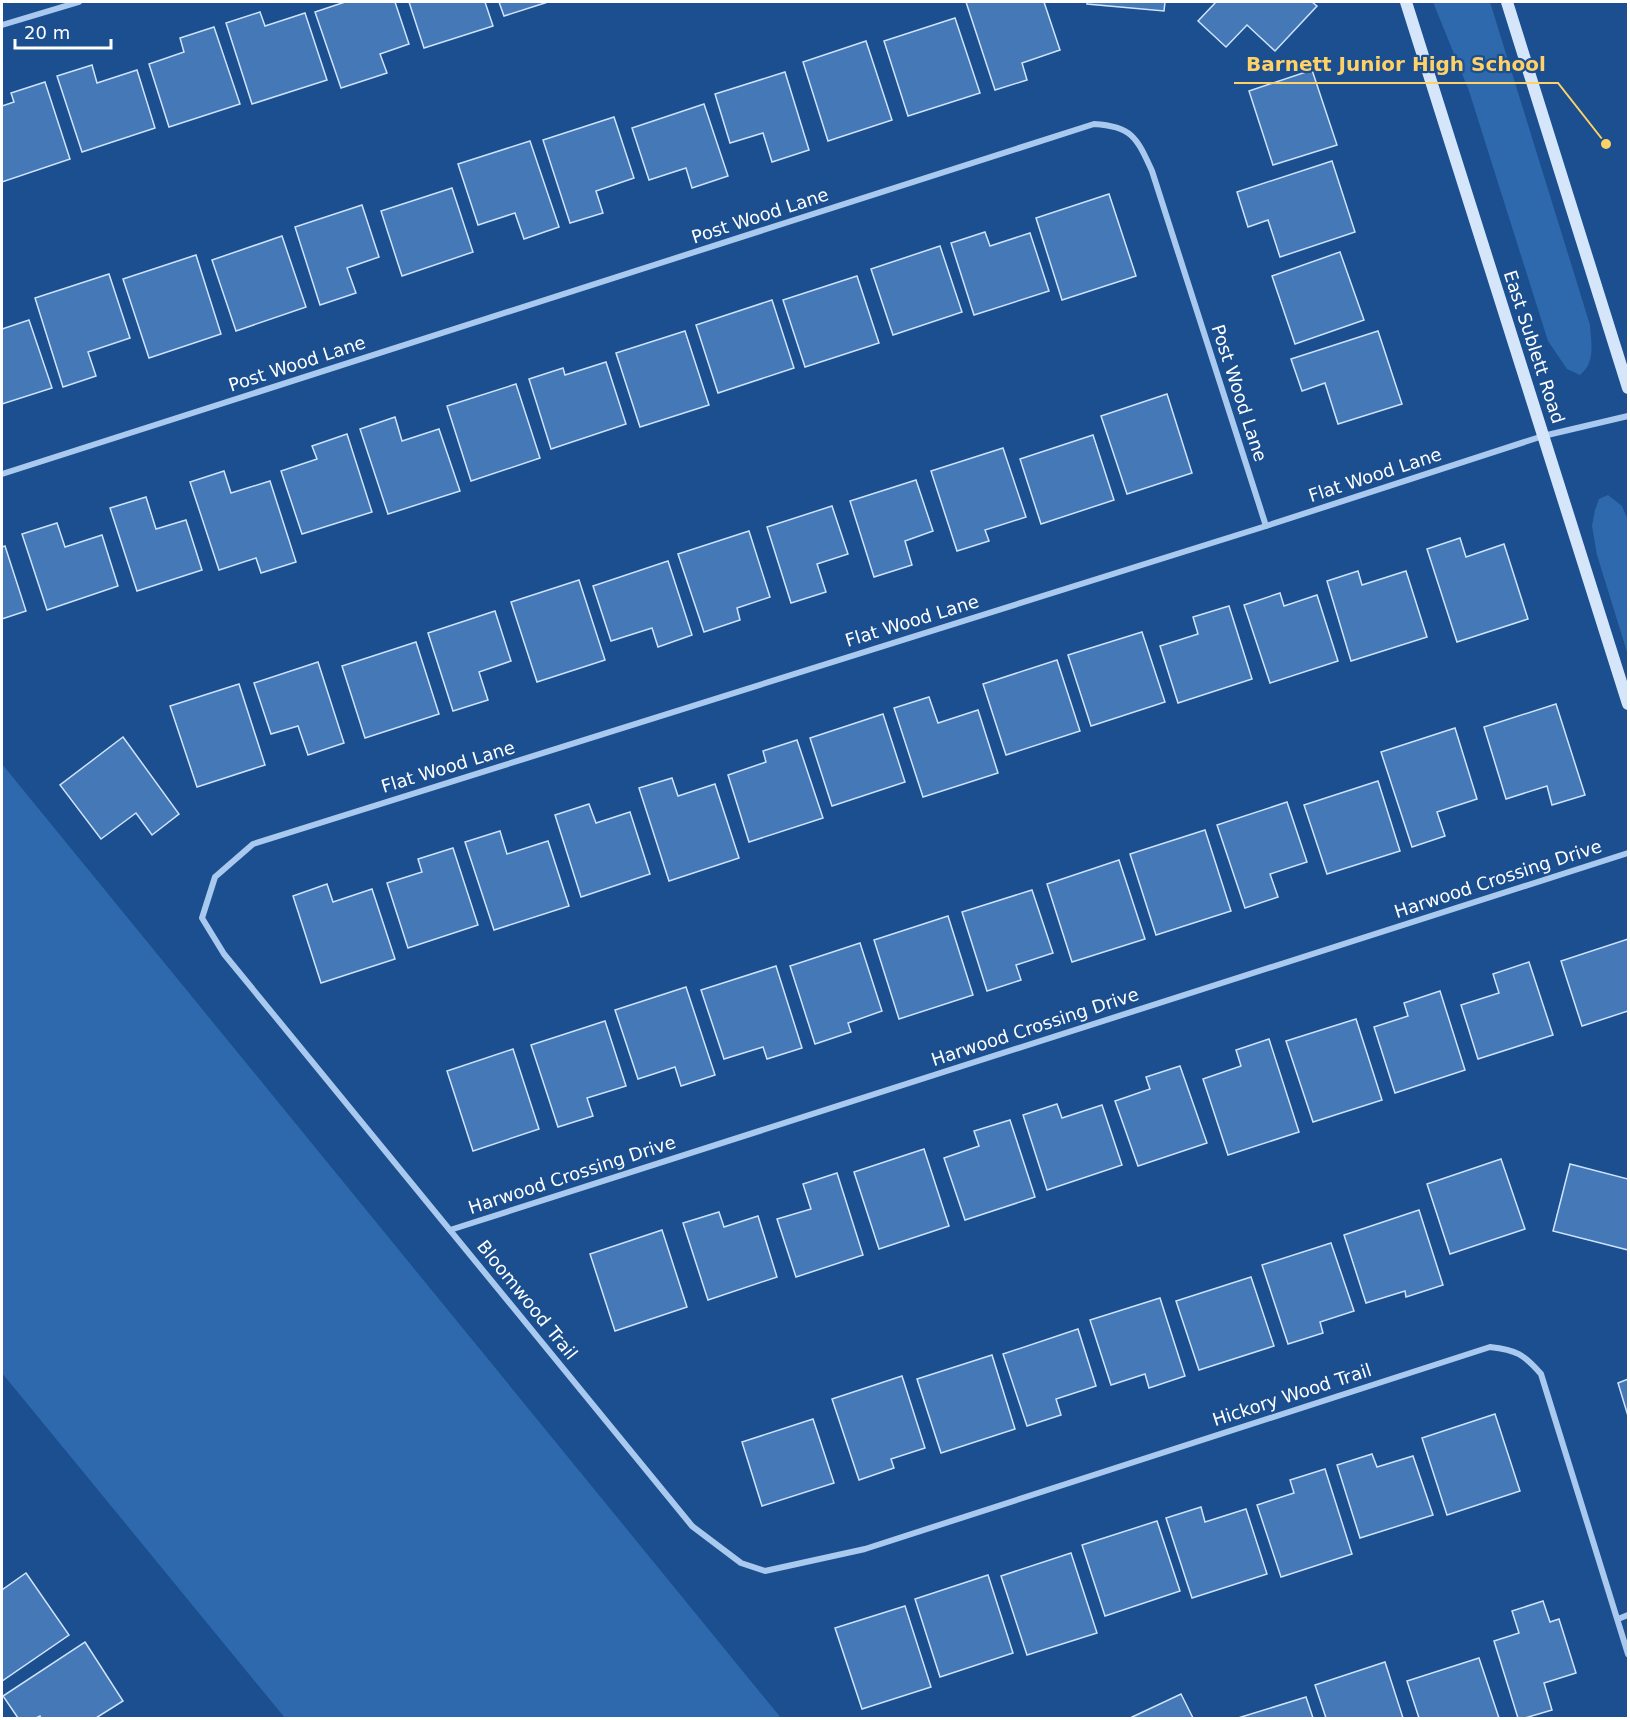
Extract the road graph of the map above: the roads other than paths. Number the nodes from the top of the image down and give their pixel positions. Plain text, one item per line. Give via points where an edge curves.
1 (79, 2) edge
2 (1406, 2) edge
3 (1507, 2) edge
4 (2, 25) edge
5 (1629, 388) edge
6 (1629, 416) edge
7 (1543, 436) junction
8 (2, 474) edge
9 (1266, 526) junction
10 (1629, 704) edge
11 (1629, 853) edge
12 (215, 877) joint
13 (450, 1230) junction
14 (765, 1571) joint
15 (1629, 1615) edge
16 (1618, 1619) junction
17 (1629, 1654) edge

1 - 4 street
2 - 7 main road, East Sublett Road
3 - 5 main road
6 - 7 street, Flat Wood Lane
7 - 9 street, Flat Wood Lane
7 - 10 main road, East Sublett Road
8 - 9 street, Post Wood Lane via 1094,124 1114,125 1129,133 1152,171
9 - 12 street, Flat Wood Lane via 253,844
11 - 13 street, Harwood Crossing Drive
12 - 13 street, Bloomwood Trail via 202,918 224,954
13 - 14 street, Bloomwood Trail via 692,1526 741,1563
14 - 16 street, Hickory Wood Trail via 865,1549 1490,1347 1513,1350 1530,1360 1541,1374
15 - 16 street
16 - 17 street, Hickory Wood Trail

